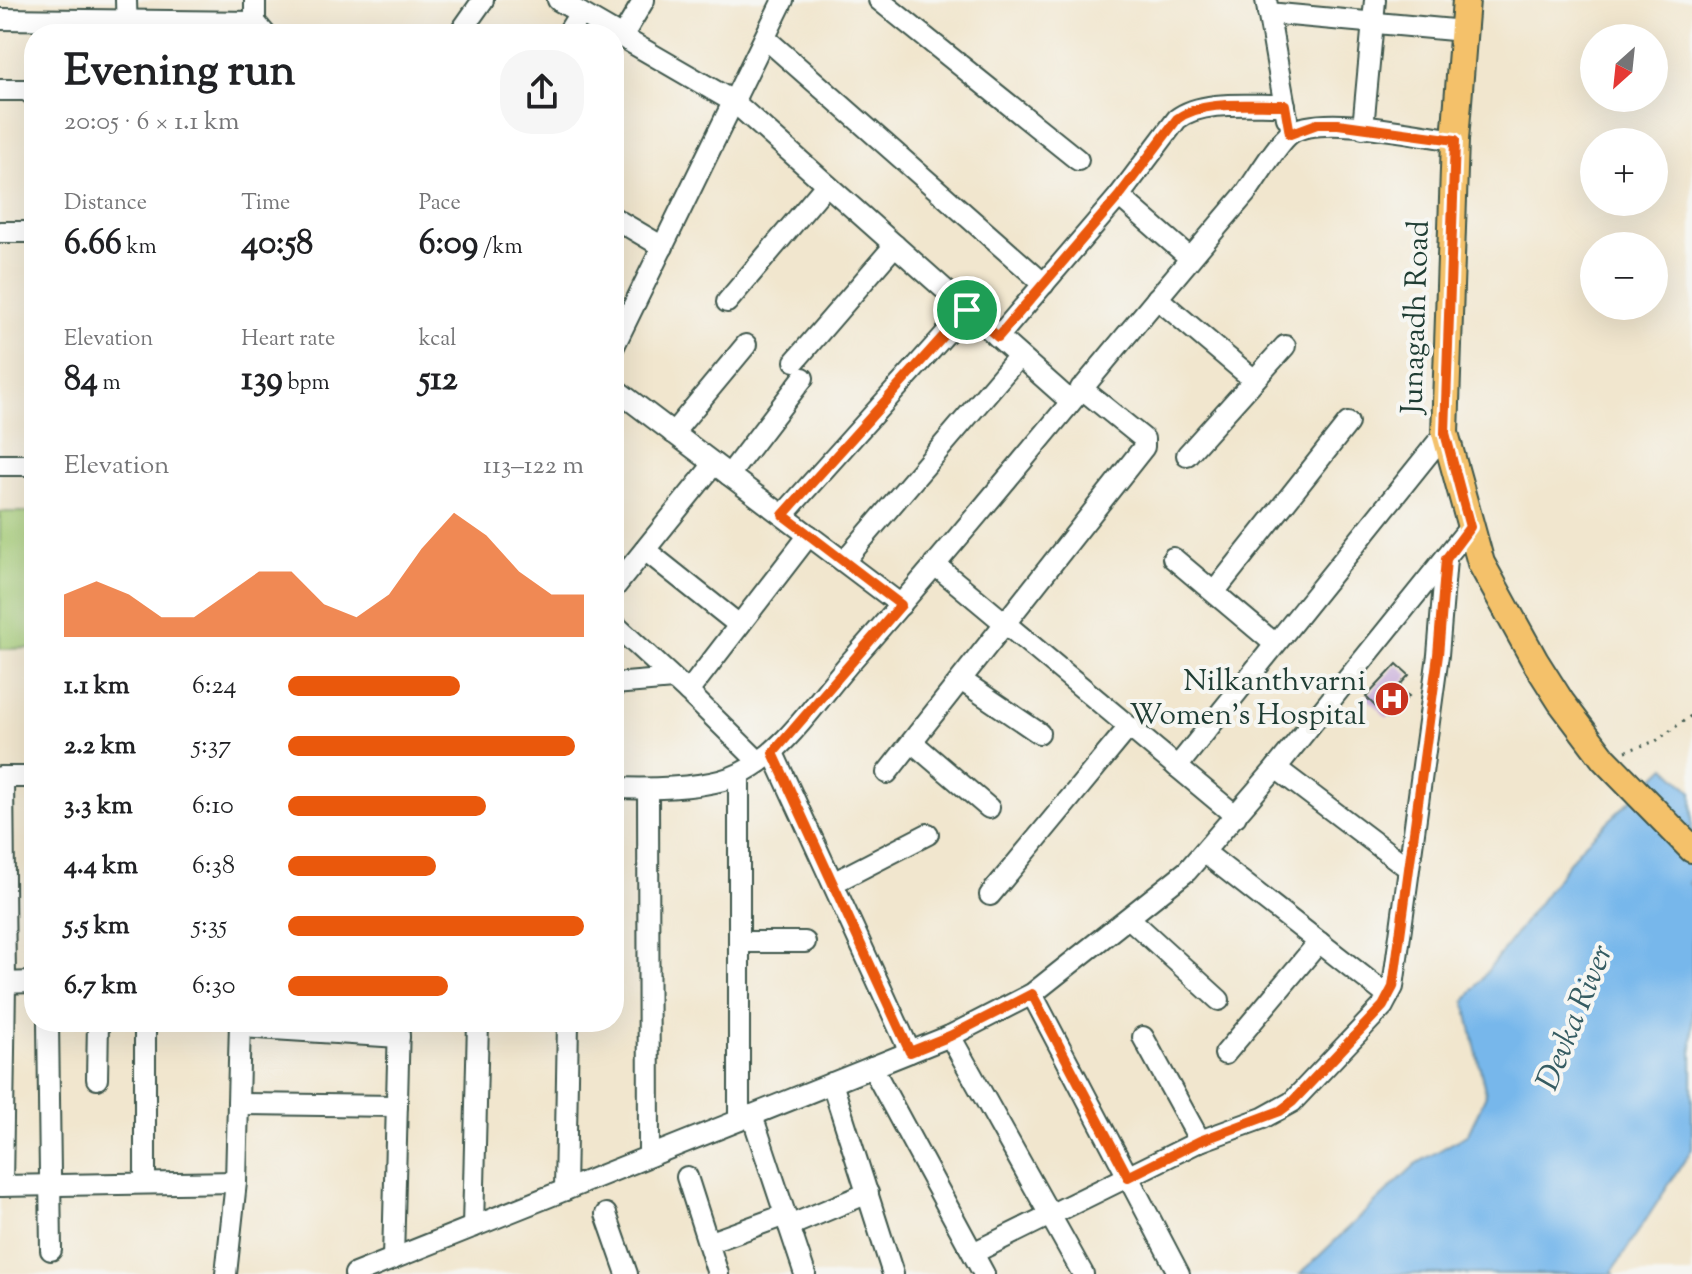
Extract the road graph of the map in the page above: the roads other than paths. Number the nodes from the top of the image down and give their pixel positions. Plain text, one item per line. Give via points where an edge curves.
1 (255, 0) edge
2 (483, 0) edge
3 (558, 0) edge
4 (644, 0) edge
5 (783, 0) edge
6 (879, 0) edge
7 (1375, 0) edge
8 (1466, 0) edge
9 (1267, 6) edge
10 (12, 12) edge
11 (580, 13) junction
12 (126, 18) edge
13 (1373, 22) junction
14 (192, 24) edge
15 (257, 24) edge
16 (466, 24) edge
17 (573, 24) edge
18 (599, 24) edge
19 (1464, 31) junction
20 (624, 34) edge
21 (624, 38) edge
22 (765, 38) junction
23 (0, 90) edge
24 (24, 90) edge
25 (734, 102) junction
26 (1285, 105) junction
27 (1363, 128) junction
28 (1290, 134) junction
29 (1455, 140) junction
30 (1078, 160) dead end
31 (826, 185) junction
32 (1119, 196) junction
33 (624, 224) edge
34 (0, 232) edge
35 (24, 232) edge
36 (895, 245) junction
37 (663, 247) junction
38 (1190, 258) junction
39 (1044, 284) junction
40 (1157, 298) junction
41 (727, 302) dead end
42 (967, 310) junction
43 (624, 326) edge
44 (998, 337) junction
45 (746, 345) dead end
46 (1285, 346) dead end
47 (1019, 356) junction
48 (1254, 380) junction
49 (1075, 394) junction
50 (624, 396) edge
51 (1348, 423) dead end
52 (673, 433) junction
53 (1445, 433) junction
54 (1187, 455) dead end
55 (0, 465) edge
56 (24, 465) edge
57 (721, 469) junction
58 (783, 515) junction
59 (1470, 527) junction
60 (809, 535) junction
61 (645, 550) junction
62 (1173, 558) dead end
63 (1446, 559) junction
64 (844, 561) junction
65 (934, 564) junction
66 (624, 576) edge
67 (1215, 591) junction
68 (901, 605) junction
69 (1006, 624) junction
70 (739, 625) junction
71 (624, 633) edge
72 (1275, 644) junction
73 (961, 680) junction
74 (624, 684) edge
75 (680, 685) junction
76 (1129, 727) junction
77 (1039, 733) dead end
78 (912, 742) junction
79 (766, 758) junction
80 (1177, 767) junction
81 (1276, 768) junction
82 (887, 773) dead end
83 (739, 775) junction
84 (2, 777) edge
85 (24, 777) edge
86 (624, 788) edge
87 (648, 789) junction
88 (989, 808) dead end
89 (1236, 816) junction
90 (928, 834) dead end
91 (1692, 849) edge
92 (1204, 852) junction
93 (1408, 868) junction
94 (833, 883) junction
95 (990, 895) dead end
96 (1129, 918) junction
97 (739, 942) junction
98 (805, 942) dead end
99 (1319, 942) junction
100 (24, 982) edge
101 (2, 983) edge
102 (1032, 994) junction
103 (1388, 996) junction
104 (1219, 1000) dead end
105 (48, 1032) edge
106 (98, 1032) edge
107 (145, 1032) edge
108 (240, 1032) edge
109 (399, 1032) edge
110 (478, 1032) edge
111 (568, 1032) edge
112 (950, 1036) junction
113 (1143, 1037) dead end
114 (910, 1052) junction
115 (1225, 1054) dead end
116 (872, 1067) junction
117 (97, 1079) dead end
118 (832, 1083) junction
119 (238, 1104) junction
120 (397, 1106) junction
121 (745, 1118) junction
122 (1200, 1141) junction
123 (649, 1156) junction
124 (687, 1177) dead end
125 (1128, 1177) junction
126 (236, 1182) junction
127 (145, 1183) junction
128 (50, 1185) junction
129 (1, 1186) edge
130 (565, 1190) junction
131 (868, 1193) junction
132 (606, 1214) dead end
133 (1050, 1215) junction
134 (787, 1220) junction
135 (473, 1227) junction
136 (708, 1243) junction
137 (51, 1250) dead end
138 (973, 1253) junction
139 (393, 1259) junction
140 (362, 1273) edge
141 (716, 1273) edge
142 (226, 1274) edge
143 (627, 1274) edge
144 (805, 1274) edge
145 (893, 1274) edge
146 (984, 1274) edge
147 (1083, 1274) edge
148 (1179, 1274) edge

1 - 15 street
2 - 16 street
3 - 11 street
4 - 20 street
5 - 22 street
6 - 30 street
7 - 13 street
8 - 19 main road, Junagadh Road
9 - 13 street
9 - 26 street
10 - 12 street
11 - 17 street
11 - 18 street
12 - 14 street
13 - 19 street
13 - 27 street
19 - 29 main road, Junagadh Road
21 - 25 street
22 - 25 street
22 - 39 street
23 - 24 street
25 - 31 street
25 - 37 street
26 - 28 street
26 - 32 street via 1188,111
27 - 28 street via 1317,124
27 - 29 street
28 - 38 street
29 - 53 main road, Junagadh Road
31 - 36 street
31 - 41 street
32 - 38 street
32 - 39 street
33 - 37 street
34 - 35 street
36 - 42 street
36 - 57 street
37 - 43 street
38 - 40 street
39 - 44 street
40 - 48 street
40 - 49 street
42 - 44 street
42 - 58 street
44 - 47 street
45 - 52 street
46 - 48 street
47 - 49 street
47 - 64 street
48 - 54 street
49 - 65 street
49 - 69 street via 1135,430 1144,447
50 - 52 street
51 - 67 street
52 - 57 street
53 - 59 main road, Junagadh Road
53 - 72 street
55 - 56 street
57 - 58 street
57 - 61 street
58 - 60 street
59 - 63 street
59 - 91 main road, Junagadh Road via 1481,563 1561,702 1604,759
60 - 64 street
60 - 70 street
61 - 66 street
61 - 70 street
62 - 67 street
63 - 81 street
63 - 93 street
64 - 68 street
65 - 68 street
65 - 69 street
67 - 72 street
68 - 79 street
69 - 73 street
69 - 76 street
70 - 75 street
71 - 75 street
72 - 80 street
73 - 77 street
73 - 78 street
74 - 75 street
75 - 79 street
76 - 80 street
76 - 95 street
78 - 82 street
78 - 88 street
79 - 83 street
79 - 94 street
80 - 89 street
81 - 89 street
81 - 93 street
83 - 87 street
83 - 97 street
84 - 85 street
84 - 101 street
86 - 87 street
87 - 123 street
89 - 92 street
90 - 94 street
92 - 96 street
92 - 99 street
93 - 103 street via 1396,974
94 - 114 street
96 - 102 street
96 - 104 street
97 - 98 street
97 - 121 street
99 - 103 street
99 - 115 street
100 - 101 street
101 - 129 street
102 - 112 street
102 - 125 street
103 - 122 street via 1292,1102
105 - 128 street
106 - 117 street
107 - 127 street
108 - 119 street
109 - 120 street
110 - 135 street
111 - 130 street
112 - 114 street
112 - 133 street
113 - 122 street
114 - 116 street
116 - 118 street
116 - 138 street
118 - 121 street
118 - 131 street
119 - 120 street
119 - 126 street
120 - 139 street
121 - 123 street
121 - 134 street
122 - 125 street
123 - 130 street
124 - 136 street
125 - 133 street
125 - 148 street
126 - 127 street
126 - 142 street
127 - 128 street
128 - 129 street
128 - 137 street
130 - 135 street
131 - 134 street
131 - 145 street
132 - 143 street
133 - 138 street
133 - 147 street
134 - 136 street
134 - 144 street
135 - 139 street
136 - 141 street
138 - 146 street
139 - 140 street

